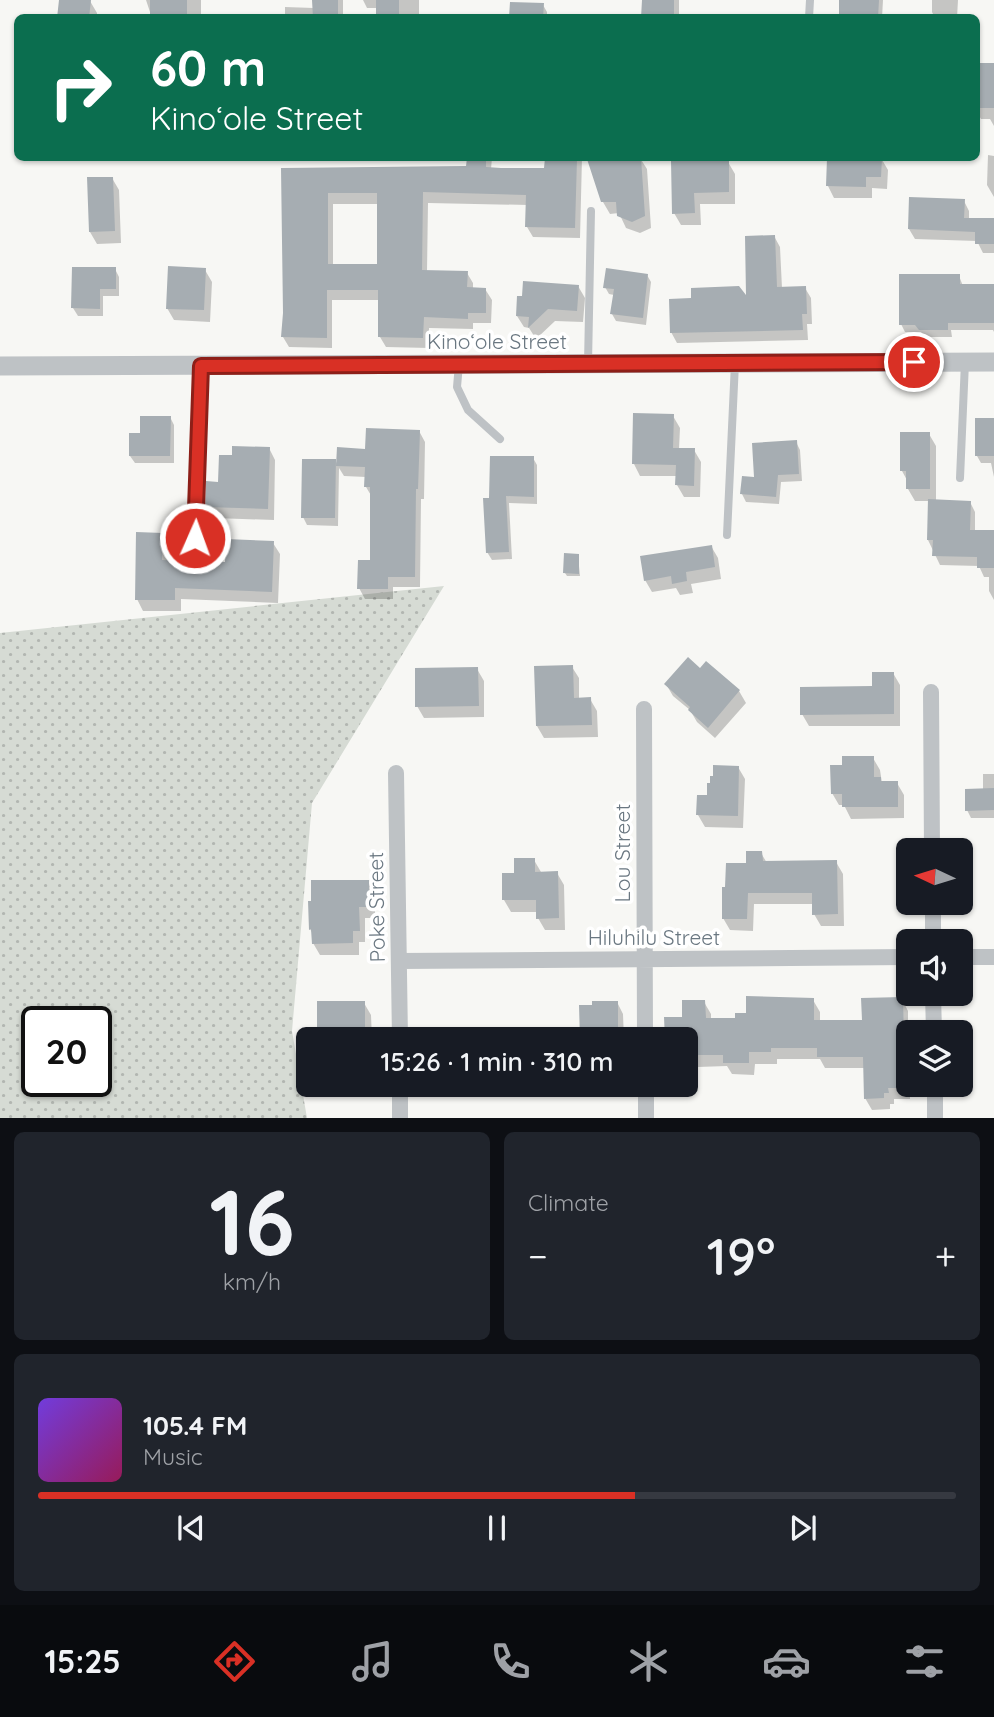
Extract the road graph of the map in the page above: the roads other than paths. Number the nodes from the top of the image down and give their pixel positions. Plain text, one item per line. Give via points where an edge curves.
1 (591, 211) dead end
2 (965, 362) junction
3 (994, 362) edge
4 (735, 363) junction
5 (588, 364) junction
6 (459, 365) junction
7 (0, 366) edge
8 (201, 366) junction
9 (500, 439) dead end
10 (960, 478) dead end
11 (727, 535) dead end
12 (195, 538) dead end
13 (931, 692) dead end
14 (644, 709) dead end
15 (396, 773) dead end
16 (932, 838) edge
17 (896, 957) edge
18 (973, 957) edge
19 (994, 957) edge
20 (644, 959) junction
21 (400, 961) junction
22 (400, 1027) edge
23 (645, 1027) edge
24 (400, 1097) edge
25 (646, 1097) edge
26 (934, 1097) edge
27 (400, 1118) edge
28 (646, 1118) edge
29 (935, 1118) edge

1 - 5 lane
2 - 3 street, Kinoʻole Street
2 - 4 street, Kinoʻole Street
2 - 10 lane
4 - 5 street, Kinoʻole Street
4 - 11 lane
5 - 6 street, Kinoʻole Street
6 - 8 street, Kinoʻole Street
6 - 9 lane via 457,387 468,410
7 - 8 street, Kinoʻole Street
8 - 12 lane
13 - 16 street
14 - 20 street, Lou Street
15 - 21 street, Poke Street
17 - 20 street, Hiluhilu Street
18 - 19 street
20 - 21 street, Hiluhilu Street
20 - 23 street, Lou Street
21 - 22 street, Poke Street
24 - 27 street
25 - 28 street
26 - 29 street

